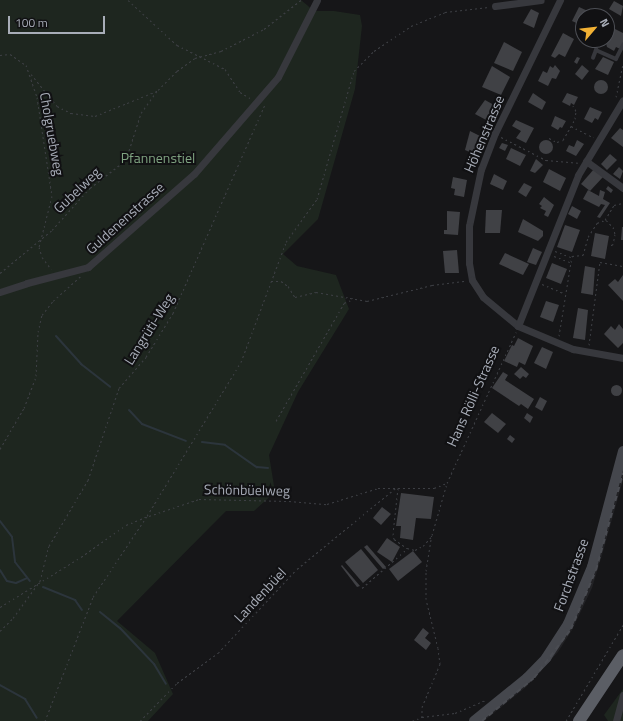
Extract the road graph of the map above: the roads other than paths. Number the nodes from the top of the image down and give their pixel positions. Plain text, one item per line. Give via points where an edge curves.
1 (317, 0) edge
2 (541, 0) edge
3 (560, 0) edge
4 (495, 6) road end
5 (623, 45) edge
6 (593, 58) dead end
7 (623, 100) edge
8 (585, 162) junction
9 (623, 188) edge
10 (0, 292) edge
11 (518, 326) junction
12 (623, 358) edge
13 (623, 451) edge
14 (623, 656) edge
15 (623, 667) edge
16 (623, 695) edge
17 (474, 721) edge
18 (579, 721) edge
19 (586, 721) edge
20 (616, 721) edge

1 - 10 street, Guldenenstrasse via 284,67 194,174 88,267
2 - 4 street
3 - 11 street, Höhenstrasse via 495,133 474,196 468,245 472,280 483,297
5 - 6 lane via 616,59 596,50
7 - 8 street
8 - 9 street
8 - 11 street
11 - 12 street, Höhenstrasse via 558,343 588,352
13 - 17 main road, Forchstrasse via 592,567 573,615 546,658 527,678
14 - 18 highway
15 - 19 highway
16 - 20 street

